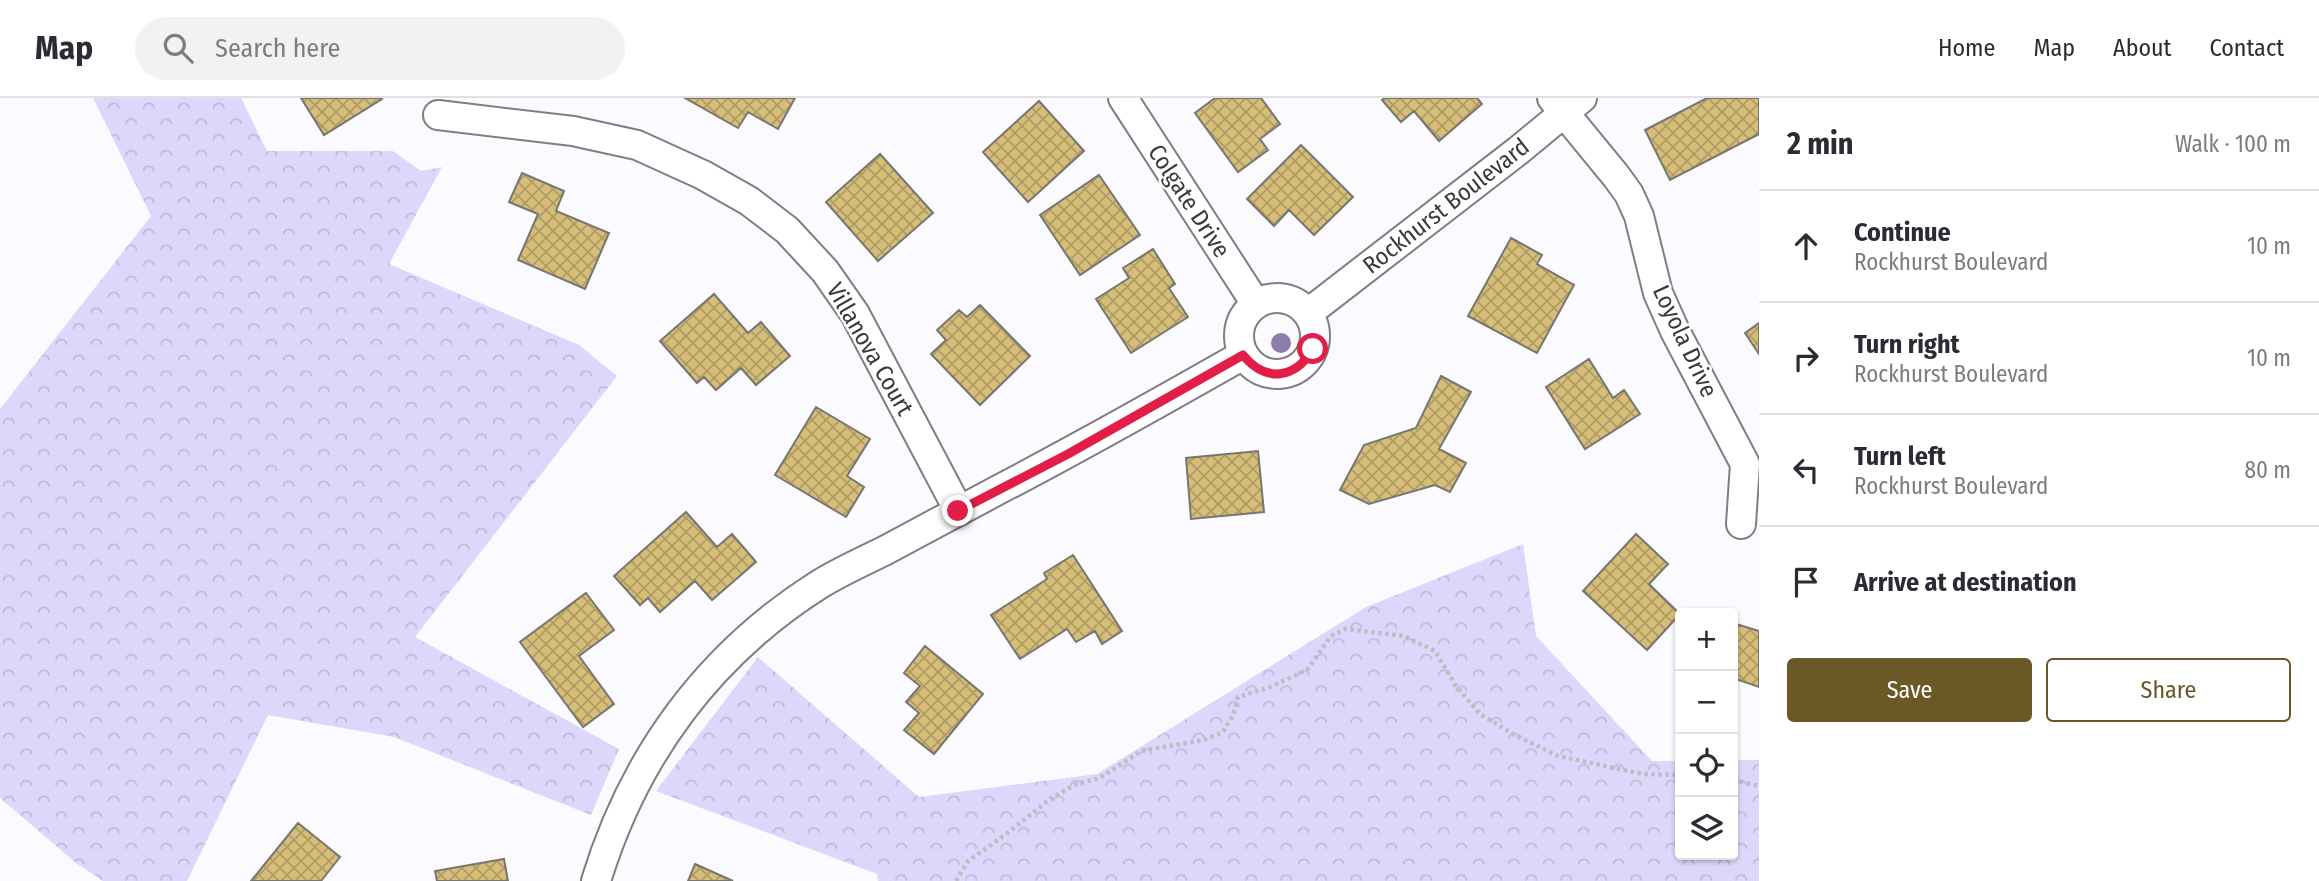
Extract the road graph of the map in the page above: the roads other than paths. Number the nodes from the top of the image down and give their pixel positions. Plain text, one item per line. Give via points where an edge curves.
1 (1123, 98) edge
2 (1566, 103) edge
3 (438, 115) dead end
4 (1256, 304) junction
5 (1308, 313) junction
6 (1243, 355) junction
7 (958, 511) junction
8 (1741, 524) dead end
9 (596, 881) edge

1 - 4 street, Colgate Drive
2 - 5 street, Rockhurst Boulevard via 1519,150
2 - 8 street, Loyola Drive via 1629,194 1658,293 1745,464
3 - 7 street, Villanova Court via 573,131 637,145 750,201 787,230 825,271 855,314
4 - 5 street via 1289,299
4 - 6 street via 1247,312 1239,332
5 - 6 street via 1316,336 1313,349 1298,368 1274,374 1262,371
6 - 7 street
7 - 9 street via 821,583 727,657 686,701 656,744 630,791

